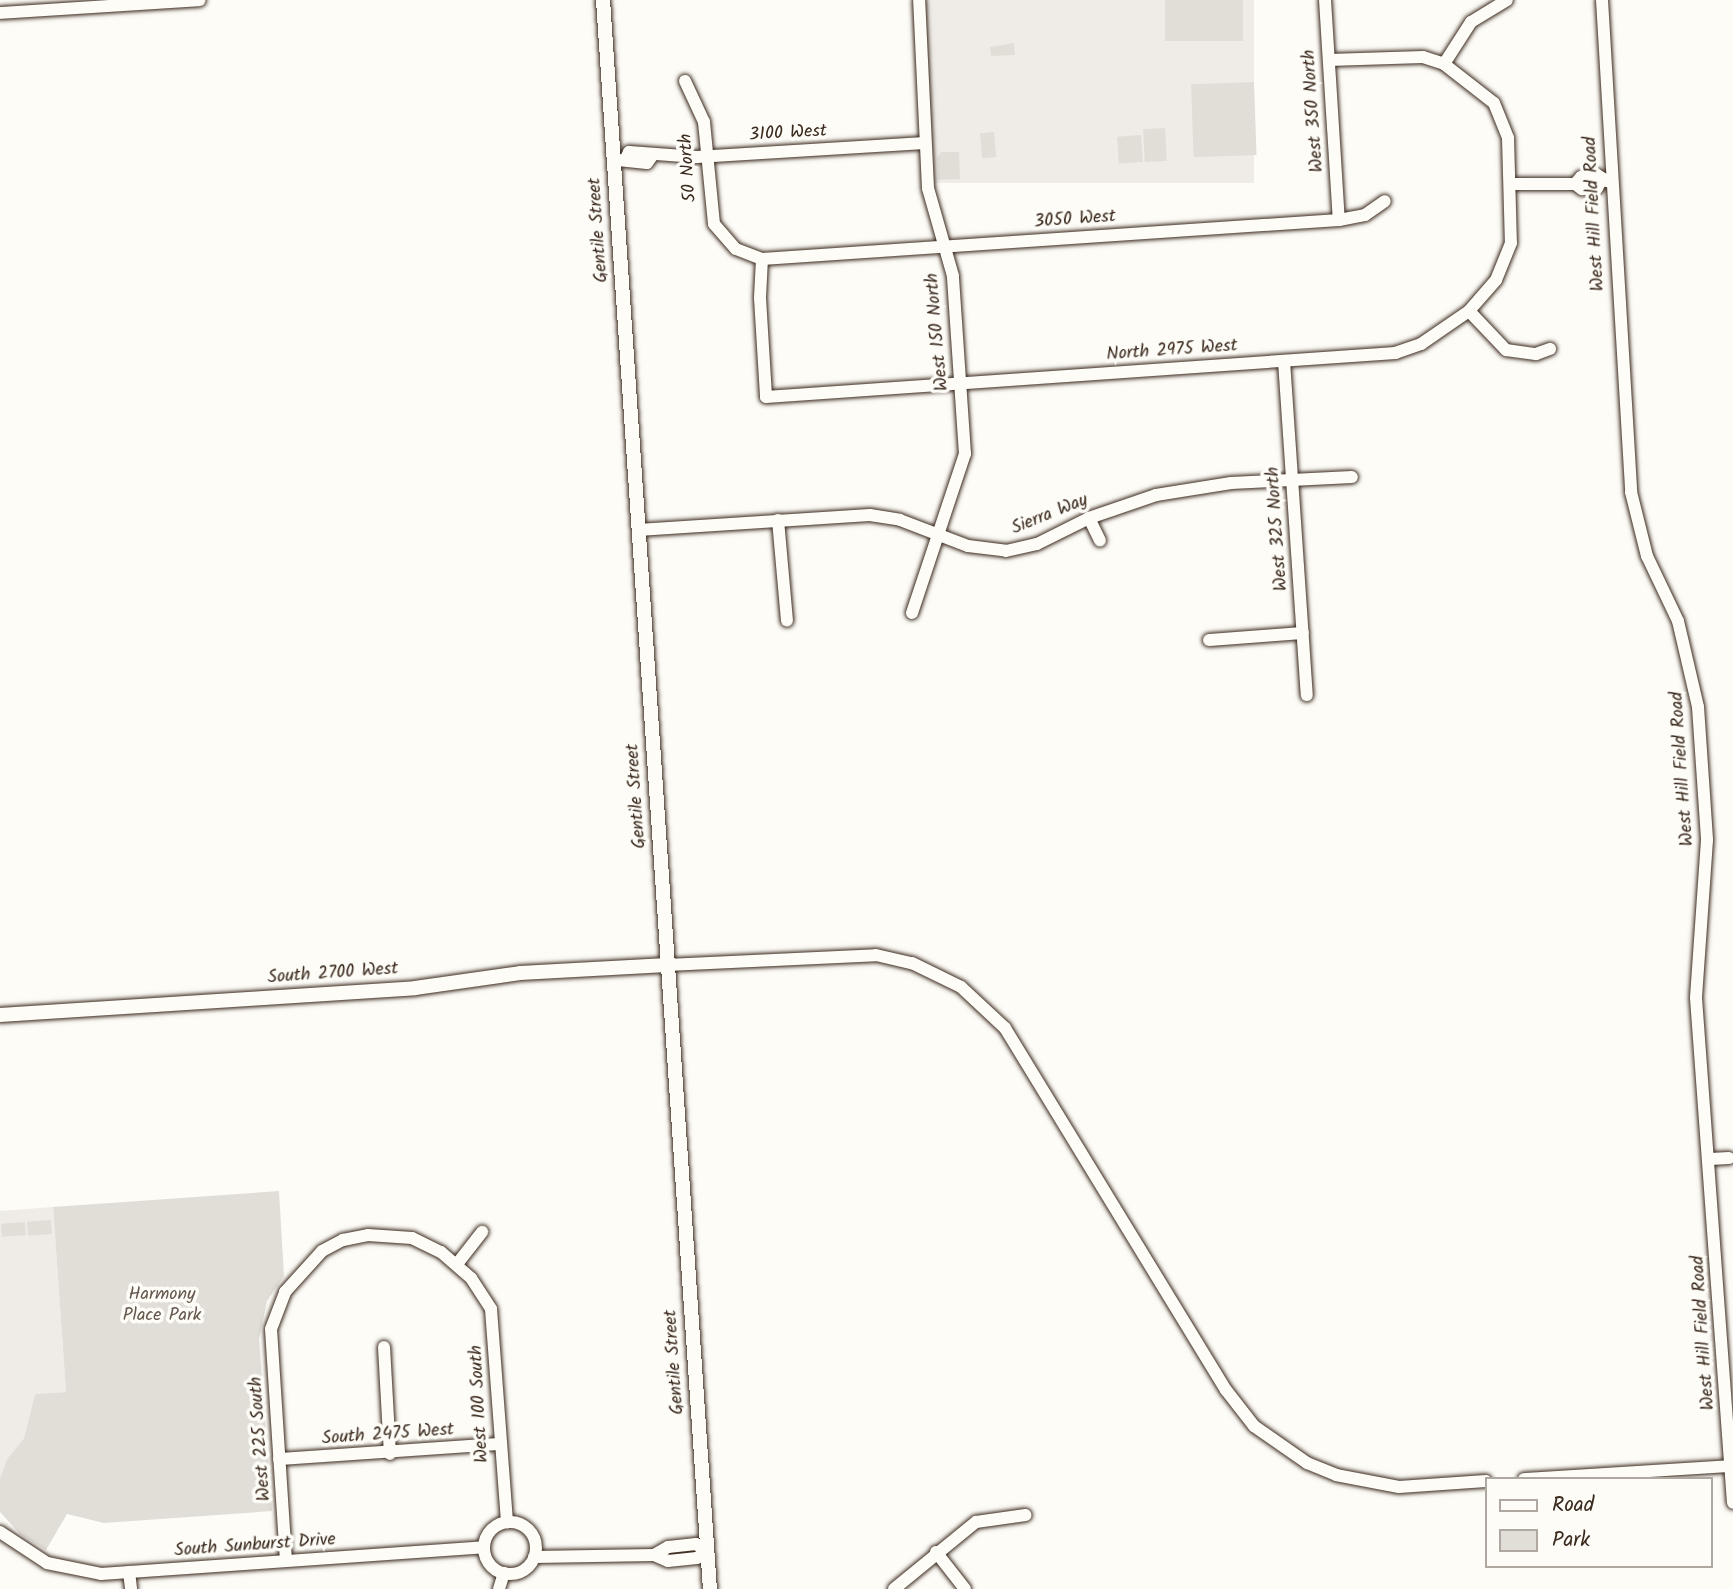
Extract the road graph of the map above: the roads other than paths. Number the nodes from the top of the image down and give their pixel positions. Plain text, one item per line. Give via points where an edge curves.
1 (200, 0) edge
2 (603, 0) edge
3 (919, 0) edge
4 (1325, 0) edge
5 (1507, 0) edge
6 (1602, 0) edge
7 (0, 13) edge
8 (1329, 60) junction
9 (1444, 64) junction
10 (685, 81) dead end
11 (925, 143) junction
12 (706, 156) junction
13 (619, 160) junction
14 (1606, 181) junction
15 (1512, 184) junction
16 (1385, 201) dead end
17 (1339, 220) junction
18 (946, 246) junction
19 (762, 259) junction
20 (1469, 311) junction
21 (1550, 349) dead end
22 (1284, 361) junction
23 (960, 383) junction
24 (1352, 477) dead end
25 (1293, 480) junction
26 (1089, 518) junction
27 (778, 520) junction
28 (638, 530) junction
29 (938, 534) junction
30 (1100, 541) dead end
31 (912, 613) dead end
32 (787, 621) dead end
33 (1303, 633) junction
34 (1209, 640) dead end
35 (1307, 695) dead end
36 (667, 965) junction
37 (0, 1015) edge
38 (1729, 1158) dead end
39 (1710, 1159) junction
40 (482, 1232) dead end
41 (457, 1264) junction
42 (384, 1347) dead end
43 (499, 1444) junction
44 (390, 1454) junction
45 (279, 1459) junction
46 (1731, 1466) junction
47 (1556, 1477) edge
48 (1484, 1481) edge
49 (1733, 1503) edge
50 (1026, 1515) dead end
51 (507, 1522) junction
52 (0, 1532) edge
53 (484, 1547) junction
54 (707, 1551) junction
55 (936, 1552) junction
56 (534, 1558) junction
57 (286, 1561) junction
58 (129, 1572) junction
59 (504, 1573) junction
60 (131, 1589) edge
61 (499, 1589) edge
62 (710, 1589) edge
63 (894, 1589) edge
64 (965, 1589) edge

1 - 7 street
2 - 13 main road, Gentile Street
3 - 11 street, West 150 North
4 - 8 street, West 350 North
5 - 9 street via 1471,22
6 - 14 street, West Hill Field Road
8 - 9 street via 1404,55
8 - 17 street, West 350 North
9 - 15 street, North 2975 West via 1494,103 1507,138
10 - 12 street, 50 North via 700,109
11 - 12 street, 3100 West
11 - 18 street, West 150 North via 928,188
12 - 13 street, 3100 West via 629,152
12 - 19 street, 50 North via 714,224 736,249
13 - 28 main road, Gentile Street
14 - 15 street via 1597,188
14 - 39 street, West Hill Field Road via 1631,492 1647,556 1678,621 1698,707 1707,840 1696,998
15 - 20 street, North 2975 West via 1511,243 1504,264
16 - 17 street, 3050 West via 1366,215
17 - 18 street, 3050 West
18 - 19 street, 3050 West
18 - 23 street, West 150 North via 953,276
19 - 23 street, North 2975 West via 766,397
20 - 21 street via 1506,350 1536,354
20 - 22 street, North 2975 West via 1420,344 1395,353
22 - 23 street, North 2975 West
22 - 25 street, West 325 North
23 - 29 street, West 150 North via 965,462
24 - 25 street, Sierra Way
25 - 26 street, Sierra Way via 1191,488
25 - 33 street, West 325 North
26 - 29 street, Sierra Way via 1037,544 1006,551 968,546
26 - 30 street
27 - 28 street, Sierra Way
27 - 29 street, Sierra Way via 870,514
27 - 32 street
28 - 36 main road, Gentile Street
29 - 31 street, West 150 North
33 - 34 street
33 - 35 street, West 325 North
36 - 37 main road, South 2700 West via 512,974 422,988
36 - 48 street via 876,955 912,963 961,987 1004,1028 1218,1379 1254,1426 1307,1463 1336,1475 1399,1487
36 - 54 main road, Gentile Street
38 - 39 street
39 - 46 street, West Hill Field Road
40 - 41 street
41 - 43 street, West 100 South via 478,1288 493,1316
41 - 45 street, West 225 South via 412,1238 368,1235 322,1251 302,1271 271,1329
42 - 44 street
43 - 44 street, South 2475 West
43 - 51 street, West 100 South
44 - 45 street, South 2475 West
45 - 57 street, West 225 South
46 - 47 street
46 - 49 street, West Hill Field Road
50 - 55 street via 976,1521
51 - 53 street via 488,1533
51 - 56 street via 530,1532
52 - 58 street, South Sunburst Drive via 31,1555 67,1570
53 - 57 street, South Sunburst Drive
53 - 59 street via 489,1564
54 - 56 street via 697,1558 668,1561 654,1555
54 - 62 main road, Gentile Street
55 - 63 street
55 - 64 street
56 - 59 street via 525,1569
57 - 58 street, South Sunburst Drive
58 - 60 street
59 - 61 street

